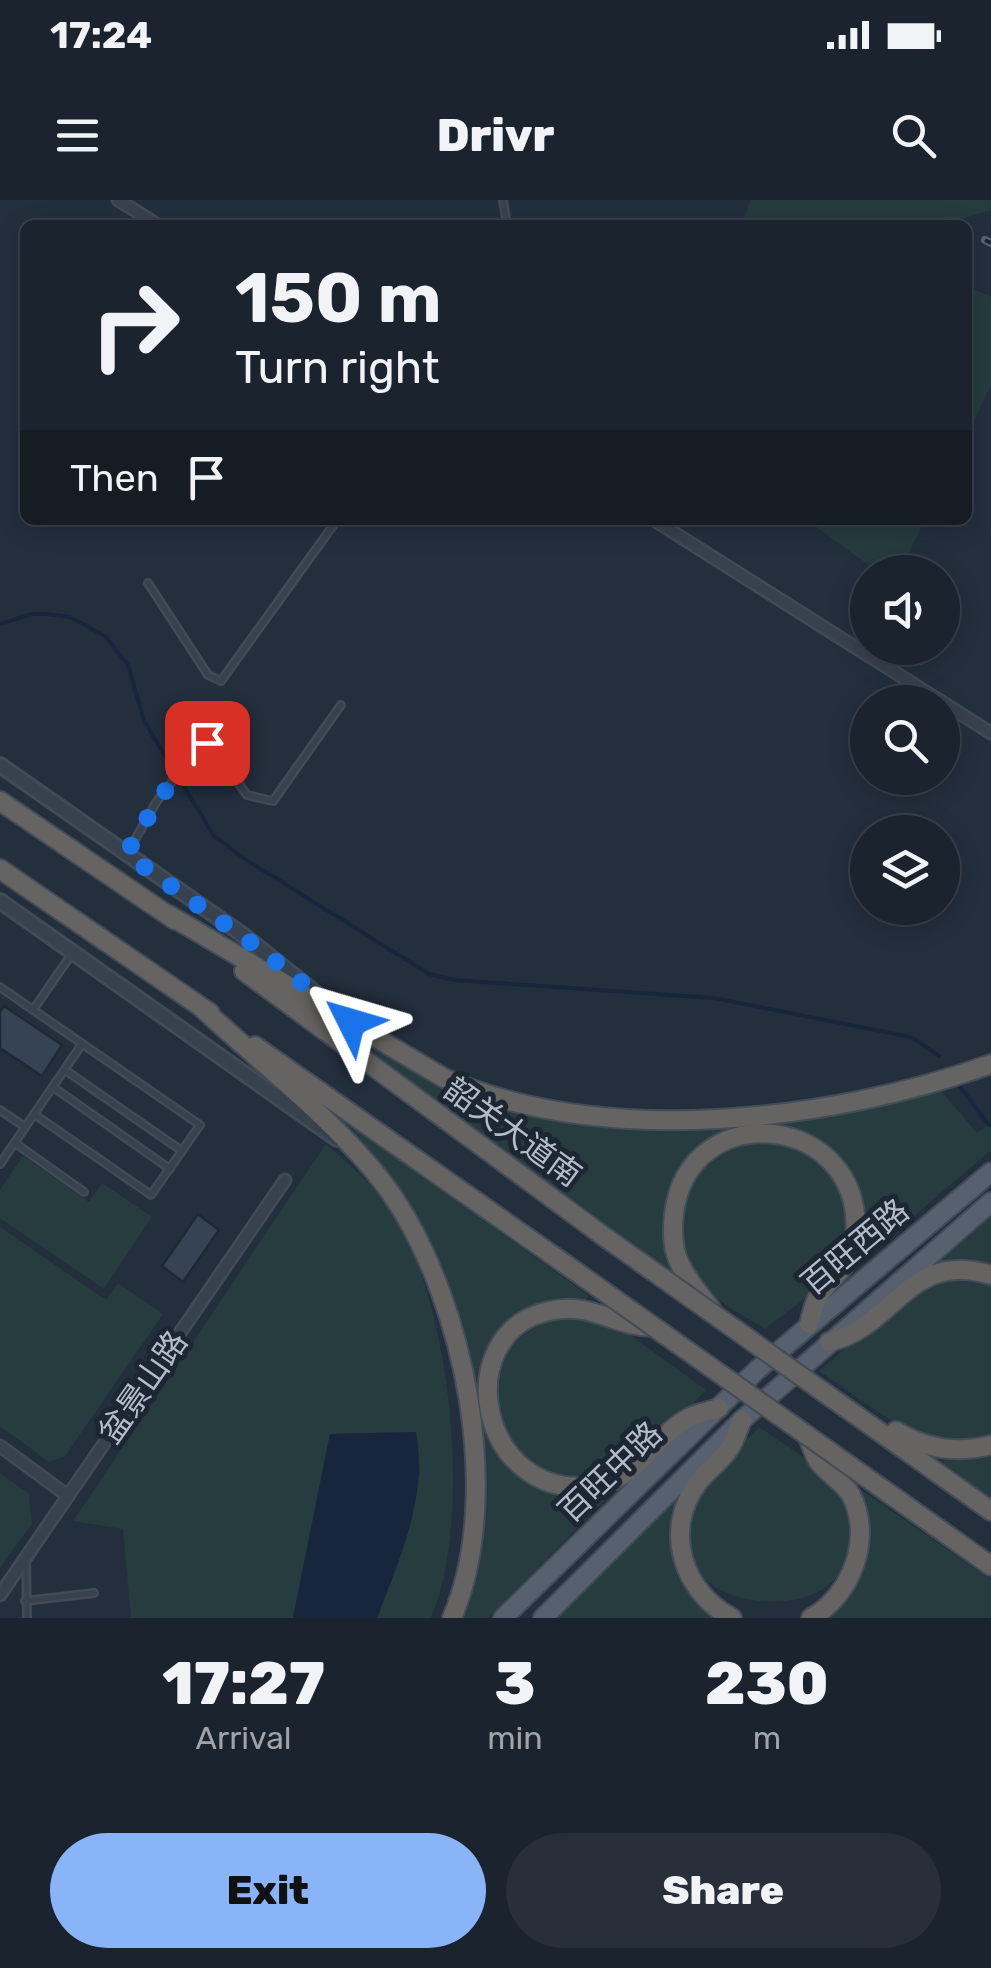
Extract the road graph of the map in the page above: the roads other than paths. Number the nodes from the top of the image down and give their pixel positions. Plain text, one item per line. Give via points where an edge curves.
1 (118, 200) edge
2 (150, 220) edge
3 (332, 525) edge
4 (662, 525) edge
5 (148, 583) dead end
6 (342, 704) dead end
7 (991, 732) edge
8 (0, 765) edge
9 (0, 801) edge
10 (126, 854) junction
11 (0, 869) edge
12 (0, 901) edge
13 (168, 915) junction
14 (72, 952) junction
15 (0, 987) edge
16 (202, 1008) junction
17 (34, 1010) junction
18 (351, 1022) junction
19 (82, 1044) junction
20 (991, 1064) edge
21 (65, 1070) junction
22 (53, 1087) junction
23 (0, 1110) edge
24 (34, 1114) junction
25 (25, 1128) junction
26 (15, 1142) junction
27 (182, 1151) junction
28 (358, 1155) junction
29 (0, 1164) edge
30 (170, 1169) junction
31 (991, 1172) edge
32 (285, 1180) dead end
33 (84, 1192) dead end
34 (991, 1202) edge
35 (991, 1275) edge
36 (719, 1318) junction
37 (810, 1324) junction
38 (653, 1327) junction
39 (830, 1342) junction
40 (758, 1369) joint
41 (776, 1389) joint
42 (719, 1408) junction
43 (742, 1420) junction
44 (870, 1426) junction
45 (809, 1440) junction
46 (0, 1446) edge
47 (989, 1446) edge
48 (68, 1496) junction
49 (991, 1511) edge
50 (26, 1557) junction
51 (991, 1566) edge
52 (94, 1593) dead end
53 (0, 1594) edge
54 (25, 1601) junction
55 (27, 1618) edge
56 (452, 1618) edge
57 (503, 1618) edge
58 (543, 1618) edge
59 (732, 1618) edge
60 (811, 1618) edge

1 - 2 street
3 - 5 lane via 222,680 202,667
4 - 7 street
6 - 10 lane via 276,800 247,795 210,744 202,744
8 - 10 street
9 - 13 highway, 韶关大道南
10 - 18 street
11 - 16 highway
12 - 14 street
13 - 18 highway
13 - 36 highway, 韶关大道南, bridge
14 - 17 lane
14 - 28 street
15 - 17 lane
16 - 28 highway
16 - 38 highway, bridge
17 - 19 lane
18 - 20 highway via 484,1095 618,1119 685,1120 842,1103
19 - 21 lane
19 - 27 lane via 200,1125
21 - 22 lane
21 - 27 lane
22 - 24 lane
22 - 30 lane
23 - 25 lane
24 - 25 lane
24 - 30 lane via 151,1195
25 - 26 lane
26 - 29 lane
26 - 33 lane
27 - 30 lane
28 - 56 highway via 418,1240 442,1294 459,1360 474,1490 470,1556
31 - 37 main road, 百旺西路
32 - 48 street, 盆景山路
34 - 39 main road, 百旺西路
35 - 39 highway via 966,1270 922,1278 850,1338
36 - 37 highway via 681,1267 672,1233 680,1188 712,1149 740,1135 782,1134 838,1167 855,1207 854,1245 843,1270 817,1297
36 - 44 highway, 韶关大道南, bridge
37 - 40 main road, 百旺西路
38 - 42 highway via 631,1327 606,1313 572,1308 539,1314 511,1333 490,1375 489,1416 511,1457 550,1482 579,1487 612,1481 687,1418
38 - 45 highway, bridge
39 - 41 main road, 百旺西路
40 - 42 main road, 百旺中路
41 - 43 main road, 百旺中路
42 - 57 main road, 百旺中路
43 - 58 main road, 百旺中路
43 - 59 highway via 729,1450 691,1494 680,1535 692,1583
44 - 47 highway via 936,1448
44 - 49 highway, 韶关大道南
45 - 51 highway, bridge
45 - 60 highway via 818,1462 852,1497 860,1536 849,1579
46 - 48 street
48 - 50 street, 盆景山路
50 - 53 street, 盆景山路
50 - 54 lane
52 - 54 lane
54 - 55 lane

